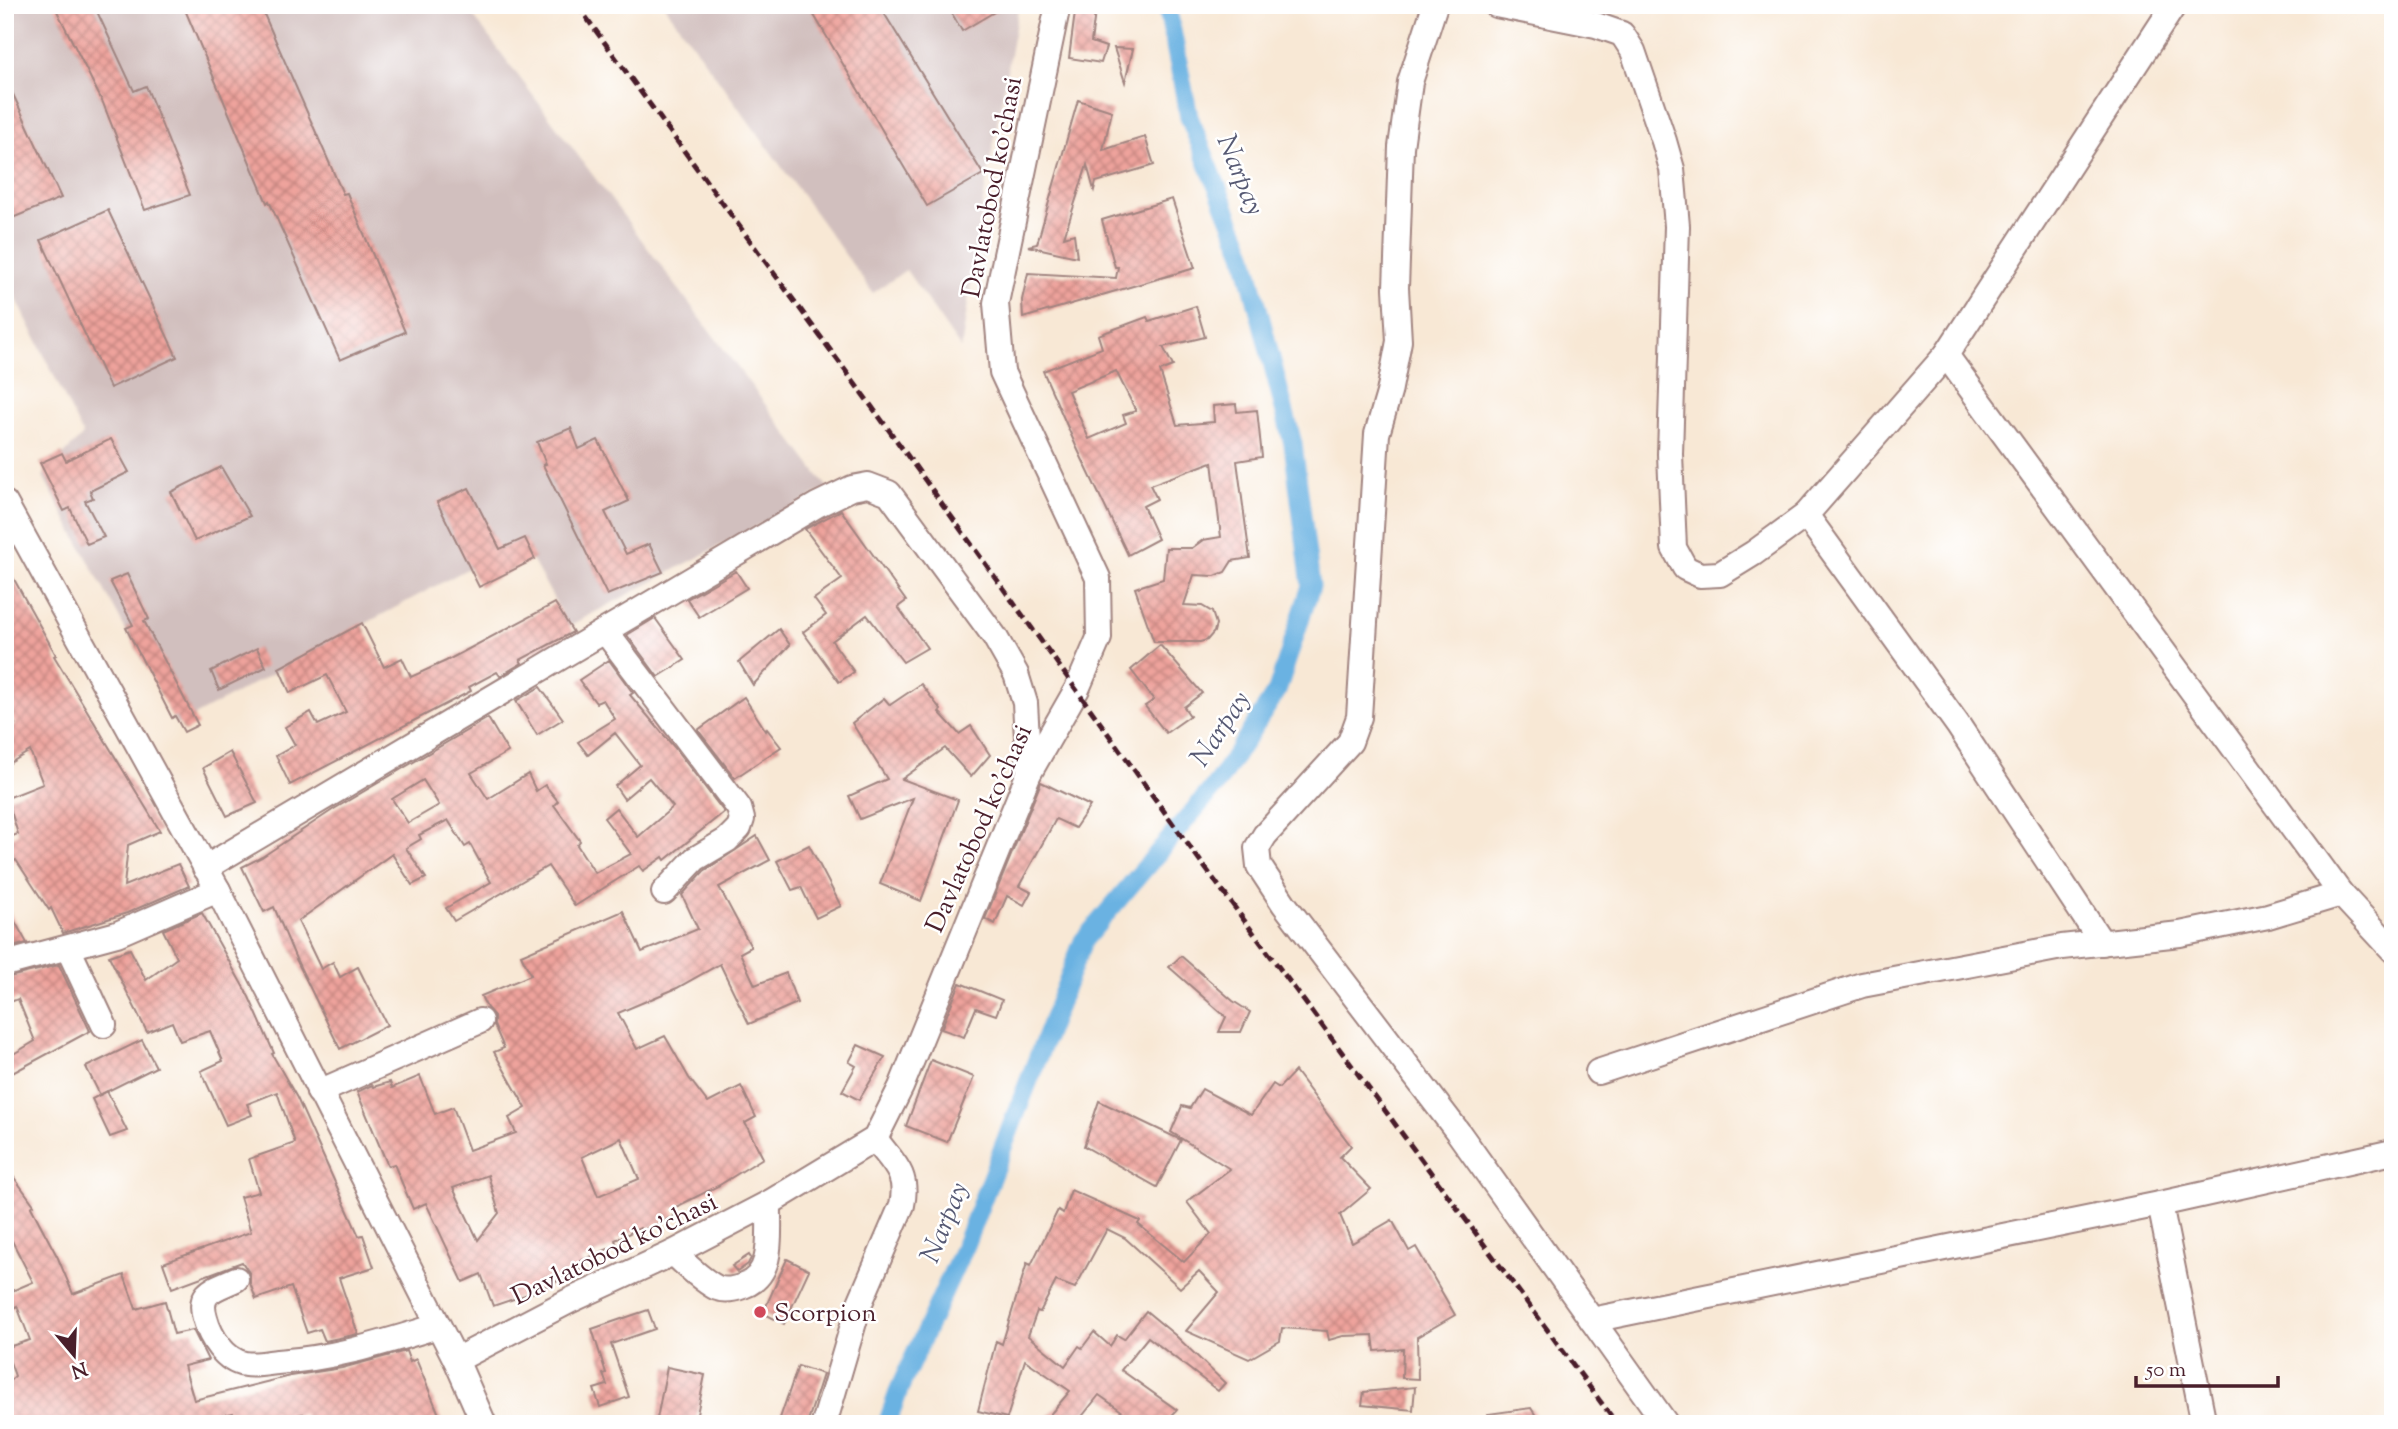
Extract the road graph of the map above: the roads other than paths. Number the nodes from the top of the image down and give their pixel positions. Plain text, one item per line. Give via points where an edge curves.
1 (1058, 5) edge
2 (1435, 5) edge
3 (1496, 5) edge
4 (2174, 5) edge
5 (1946, 355) junction
6 (5, 502) edge
7 (1807, 515) junction
8 (13, 534) edge
9 (605, 631) junction
10 (1029, 773) junction
11 (205, 868) junction
12 (218, 890) junction
13 (664, 892) dead end
14 (2341, 894) junction
15 (2102, 943) junction
16 (68, 948) junction
17 (2393, 950) edge
18 (5, 964) edge
19 (480, 1021) dead end
20 (104, 1024) dead end
21 (1598, 1072) dead end
22 (319, 1091) junction
23 (874, 1139) junction
24 (2393, 1152) edge
25 (769, 1203) junction
26 (2160, 1204) junction
27 (673, 1254) junction
28 (236, 1279) dead end
29 (1592, 1320) junction
30 (438, 1326) junction
31 (456, 1360) junction
32 (484, 1424) edge
33 (824, 1424) edge
34 (1665, 1424) edge
35 (2204, 1424) edge

1 - 10 street, Davlatobod ko'chasi via 996,303 1002,372 1098,578 1100,638
2 - 29 street via 1410,82 1401,147 1396,288 1399,341 1377,435 1359,717 1350,742 1265,835 1257,848 1259,866
3 - 7 street via 1622,34 1633,51 1664,141 1672,169 1676,226 1670,454 1674,548 1685,568 1700,575 1720,574
4 - 5 street
5 - 7 street
5 - 14 street
6 - 8 street
7 - 15 street via 1958,724
8 - 11 street
9 - 10 street via 817,505 867,485 888,493 995,637 1016,674 1025,703
9 - 11 street
9 - 13 street via 739,808 742,819 727,840 695,859
10 - 23 street, Davlatobod ko'chasi via 901,1087
11 - 12 street
12 - 16 street via 117,934
12 - 22 street
14 - 15 street via 2267,916 2180,934
14 - 17 street
15 - 21 street via 1862,985
16 - 18 street
16 - 20 street
19 - 22 street
22 - 30 street
23 - 25 street, Davlatobod ko'chasi
23 - 33 street via 902,1176 905,1189 859,1305
24 - 26 street
25 - 27 street, Davlatobod ko'chasi
25 - 27 street via 767,1260 751,1284 719,1289
26 - 29 street
26 - 35 street
27 - 31 street, Davlatobod ko'chasi
28 - 30 street via 207,1293 202,1302 205,1320 219,1346 230,1358 246,1364 345,1354
29 - 34 street
30 - 31 street
31 - 32 street

